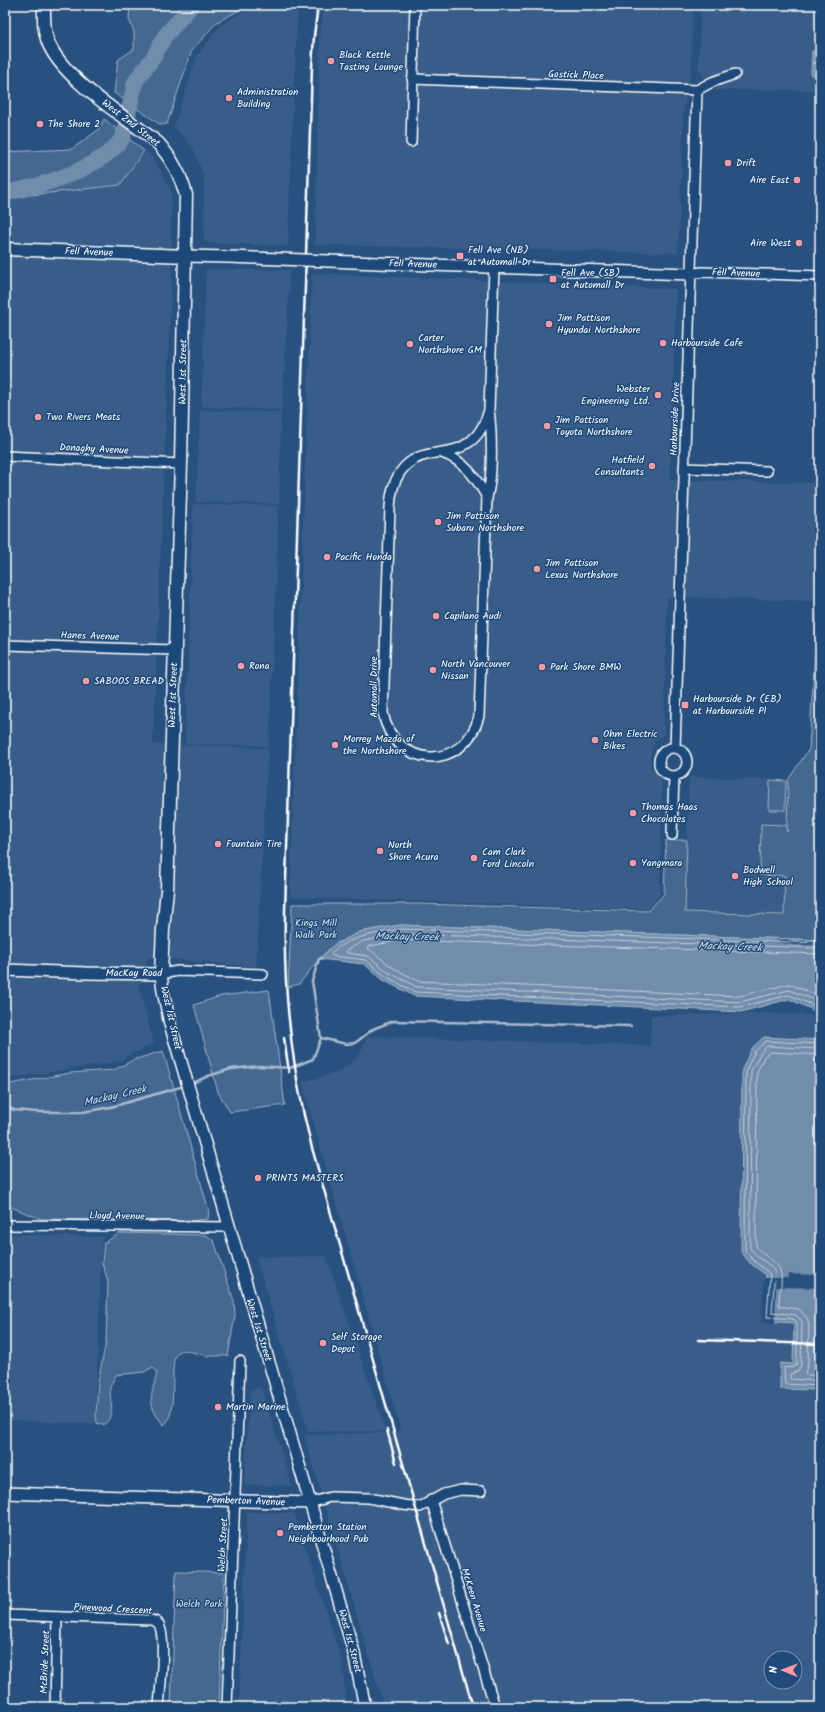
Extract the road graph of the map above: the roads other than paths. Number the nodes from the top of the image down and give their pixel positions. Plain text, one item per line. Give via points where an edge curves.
1 (44, 5) edge
2 (415, 5) edge
3 (735, 74) dead end
4 (412, 79) junction
5 (697, 90) junction
6 (411, 142) dead end
7 (5, 250) edge
8 (186, 256) junction
9 (494, 267) junction
10 (690, 274) junction
11 (820, 276) edge
12 (490, 410) junction
13 (442, 453) junction
14 (5, 456) edge
15 (181, 464) junction
16 (684, 468) junction
17 (767, 470) dead end
18 (486, 497) junction
19 (5, 645) edge
20 (174, 650) junction
21 (675, 748) junction
22 (674, 776) junction
23 (672, 835) dead end
24 (5, 970) edge
25 (161, 974) junction
26 (263, 974) dead end
27 (5, 1225) edge
28 (230, 1227) junction
29 (240, 1361) dead end
30 (481, 1491) dead end
31 (5, 1493) edge
32 (432, 1500) junction
33 (236, 1501) junction
34 (310, 1503) junction
35 (5, 1615) edge
36 (57, 1618) junction
37 (55, 1707) edge
38 (159, 1707) edge
39 (227, 1707) edge
40 (365, 1707) edge
41 (495, 1707) edge

1 - 8 main road, West 2nd Street via 46,35 57,59 74,78 151,137 167,153 180,174 187,204
2 - 4 street
3 - 5 street, Gostick Place
4 - 5 street, Gostick Place
4 - 6 street
5 - 10 street, Harbourside Drive
7 - 8 main road, Fell Avenue
8 - 9 street, Fell Avenue, bridge
8 - 15 main road, West 1st Street
9 - 10 street, Fell Avenue
9 - 12 street, Automall Drive
10 - 11 street, Fell Avenue via 702,272
10 - 16 street, Harbourside Drive
12 - 13 street, Automall Drive via 473,440 456,450
12 - 18 street, Automall Drive via 489,487
13 - 18 street via 456,459 467,468
13 - 18 street, Automall Drive via 422,456 404,467 392,486 390,502 383,713 390,734 397,743 422,756 440,756 457,750 467,742 477,725 480,703
14 - 15 street, Donaghy Avenue
15 - 20 main road, West 1st Street
16 - 17 street
16 - 21 street, Harbourside Drive
19 - 20 street, Hanes Avenue
20 - 25 main road, West 1st Street via 167,890
21 - 22 street via 685,754 688,762 682,773
21 - 22 street via 666,750 659,760 663,772
22 - 23 street
24 - 25 street, MacKay Road
25 - 26 street, MacKay Road via 178,971
25 - 28 street, West 1st Street via 169,1019
27 - 28 street, Lloyd Avenue
28 - 34 street, West 1st Street
29 - 33 street, Welch Street
30 - 32 street, Pemberton Avenue via 461,1490
31 - 33 street, Pemberton Avenue
32 - 34 street, Pemberton Avenue via 420,1507 361,1498 330,1497
32 - 41 street, McKeen Avenue
33 - 34 street, Pemberton Avenue
33 - 39 street, Welch Street
34 - 40 street, West 1st Street via 353,1649
35 - 36 street, Pinewood Crescent
36 - 37 street, McBride Street
36 - 38 street, Pinewood Crescent via 158,1622 162,1644

